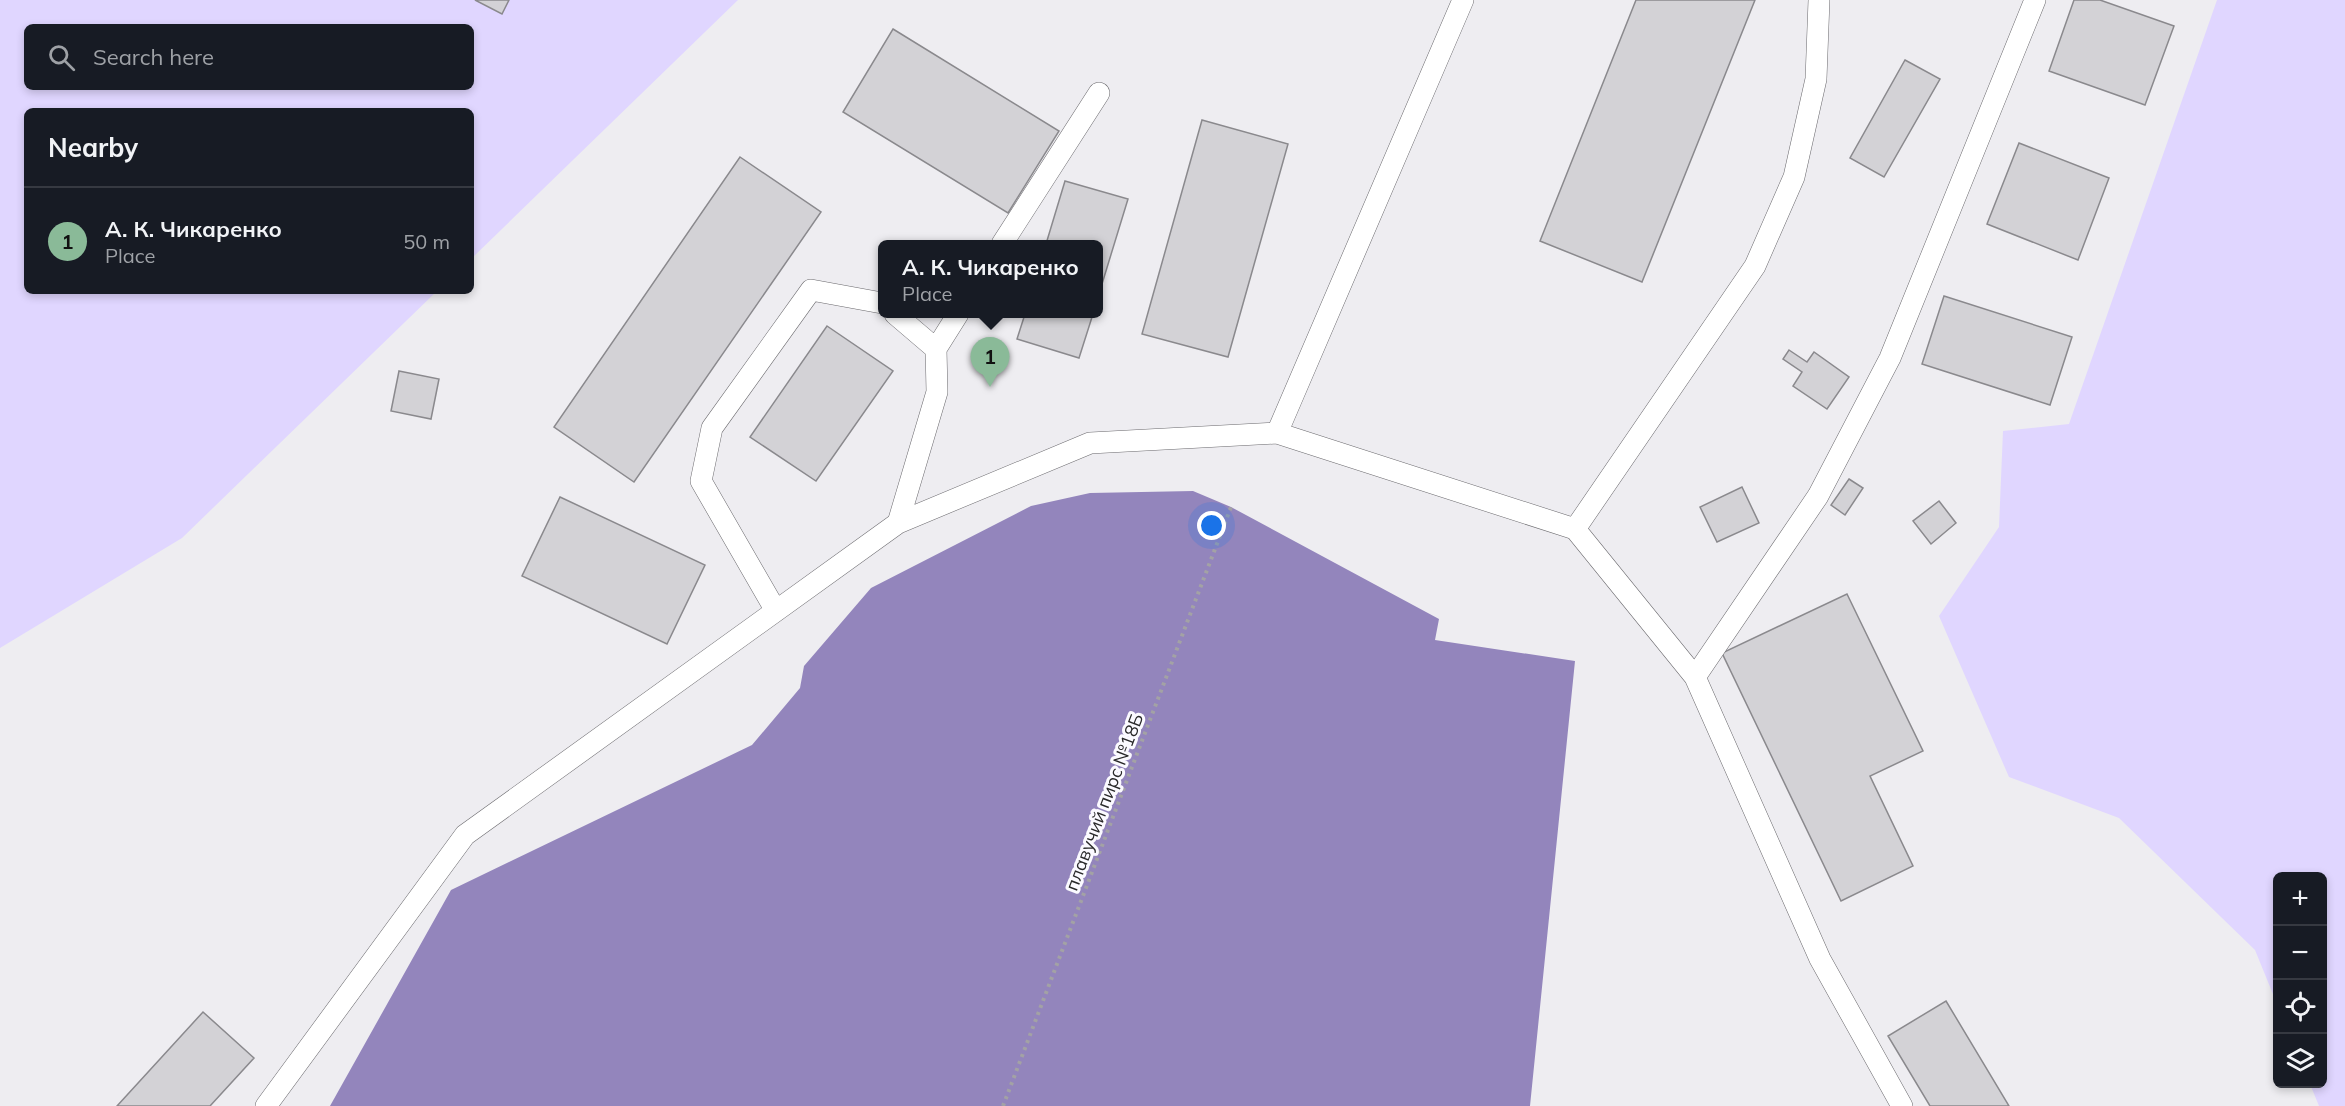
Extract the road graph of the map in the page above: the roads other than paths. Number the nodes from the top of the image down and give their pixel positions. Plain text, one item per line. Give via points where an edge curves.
1 (1463, 0) edge
2 (1819, 0) edge
3 (2035, 0) edge
4 (1099, 93) dead end
5 (1005, 240) edge
6 (878, 302) edge
7 (900, 318) edge
8 (955, 318) edge
9 (936, 349) junction
10 (1277, 433) junction
11 (898, 524) junction
12 (1575, 528) junction
13 (776, 611) junction
14 (1695, 677) junction
15 (266, 1106) edge
16 (1902, 1106) edge

1 - 10 lane
2 - 12 lane via 1816,79 1794,177 1755,266
3 - 14 lane via 1890,358 1818,496
4 - 5 lane
6 - 13 lane via 811,290 712,428 701,482
7 - 9 lane
8 - 9 lane
9 - 11 lane via 937,392
10 - 11 lane via 1090,443
10 - 12 lane
11 - 13 lane
12 - 14 lane
13 - 15 lane via 465,835
14 - 16 lane via 1820,959

